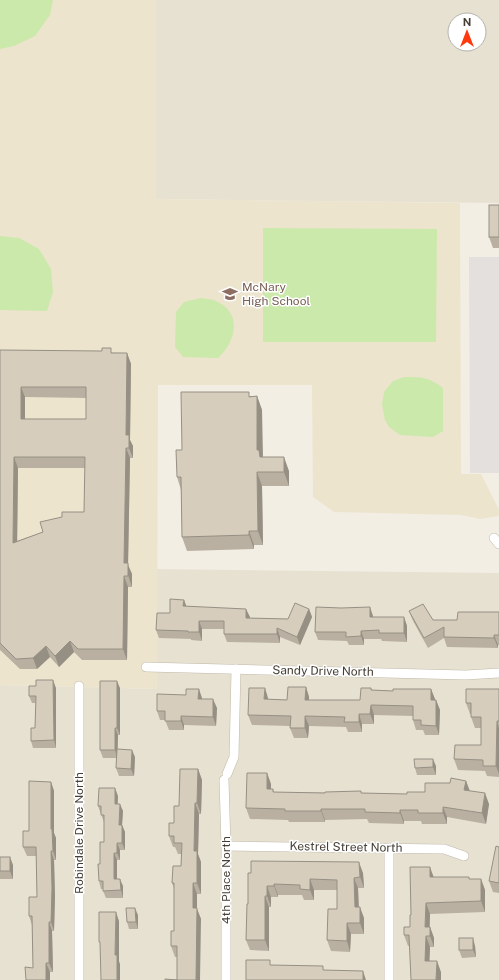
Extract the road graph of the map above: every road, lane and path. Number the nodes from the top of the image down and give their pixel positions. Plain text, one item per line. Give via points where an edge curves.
1 (146, 667) dead end
2 (236, 669) junction
3 (499, 673) edge
4 (79, 686) dead end
5 (226, 846) junction
6 (389, 848) junction
7 (464, 856) dead end
8 (79, 980) edge
9 (226, 980) edge
10 (389, 980) edge

1 - 2 street, Sandy Drive North
2 - 3 street, Sandy Drive North via 466,675
2 - 5 street, 4th Place North via 234,756 226,777
4 - 8 street, Robindale Drive North
5 - 6 street, Kestrel Street North
5 - 9 street, 4th Place North
6 - 7 street, Kestrel Street North via 444,849
6 - 10 street

